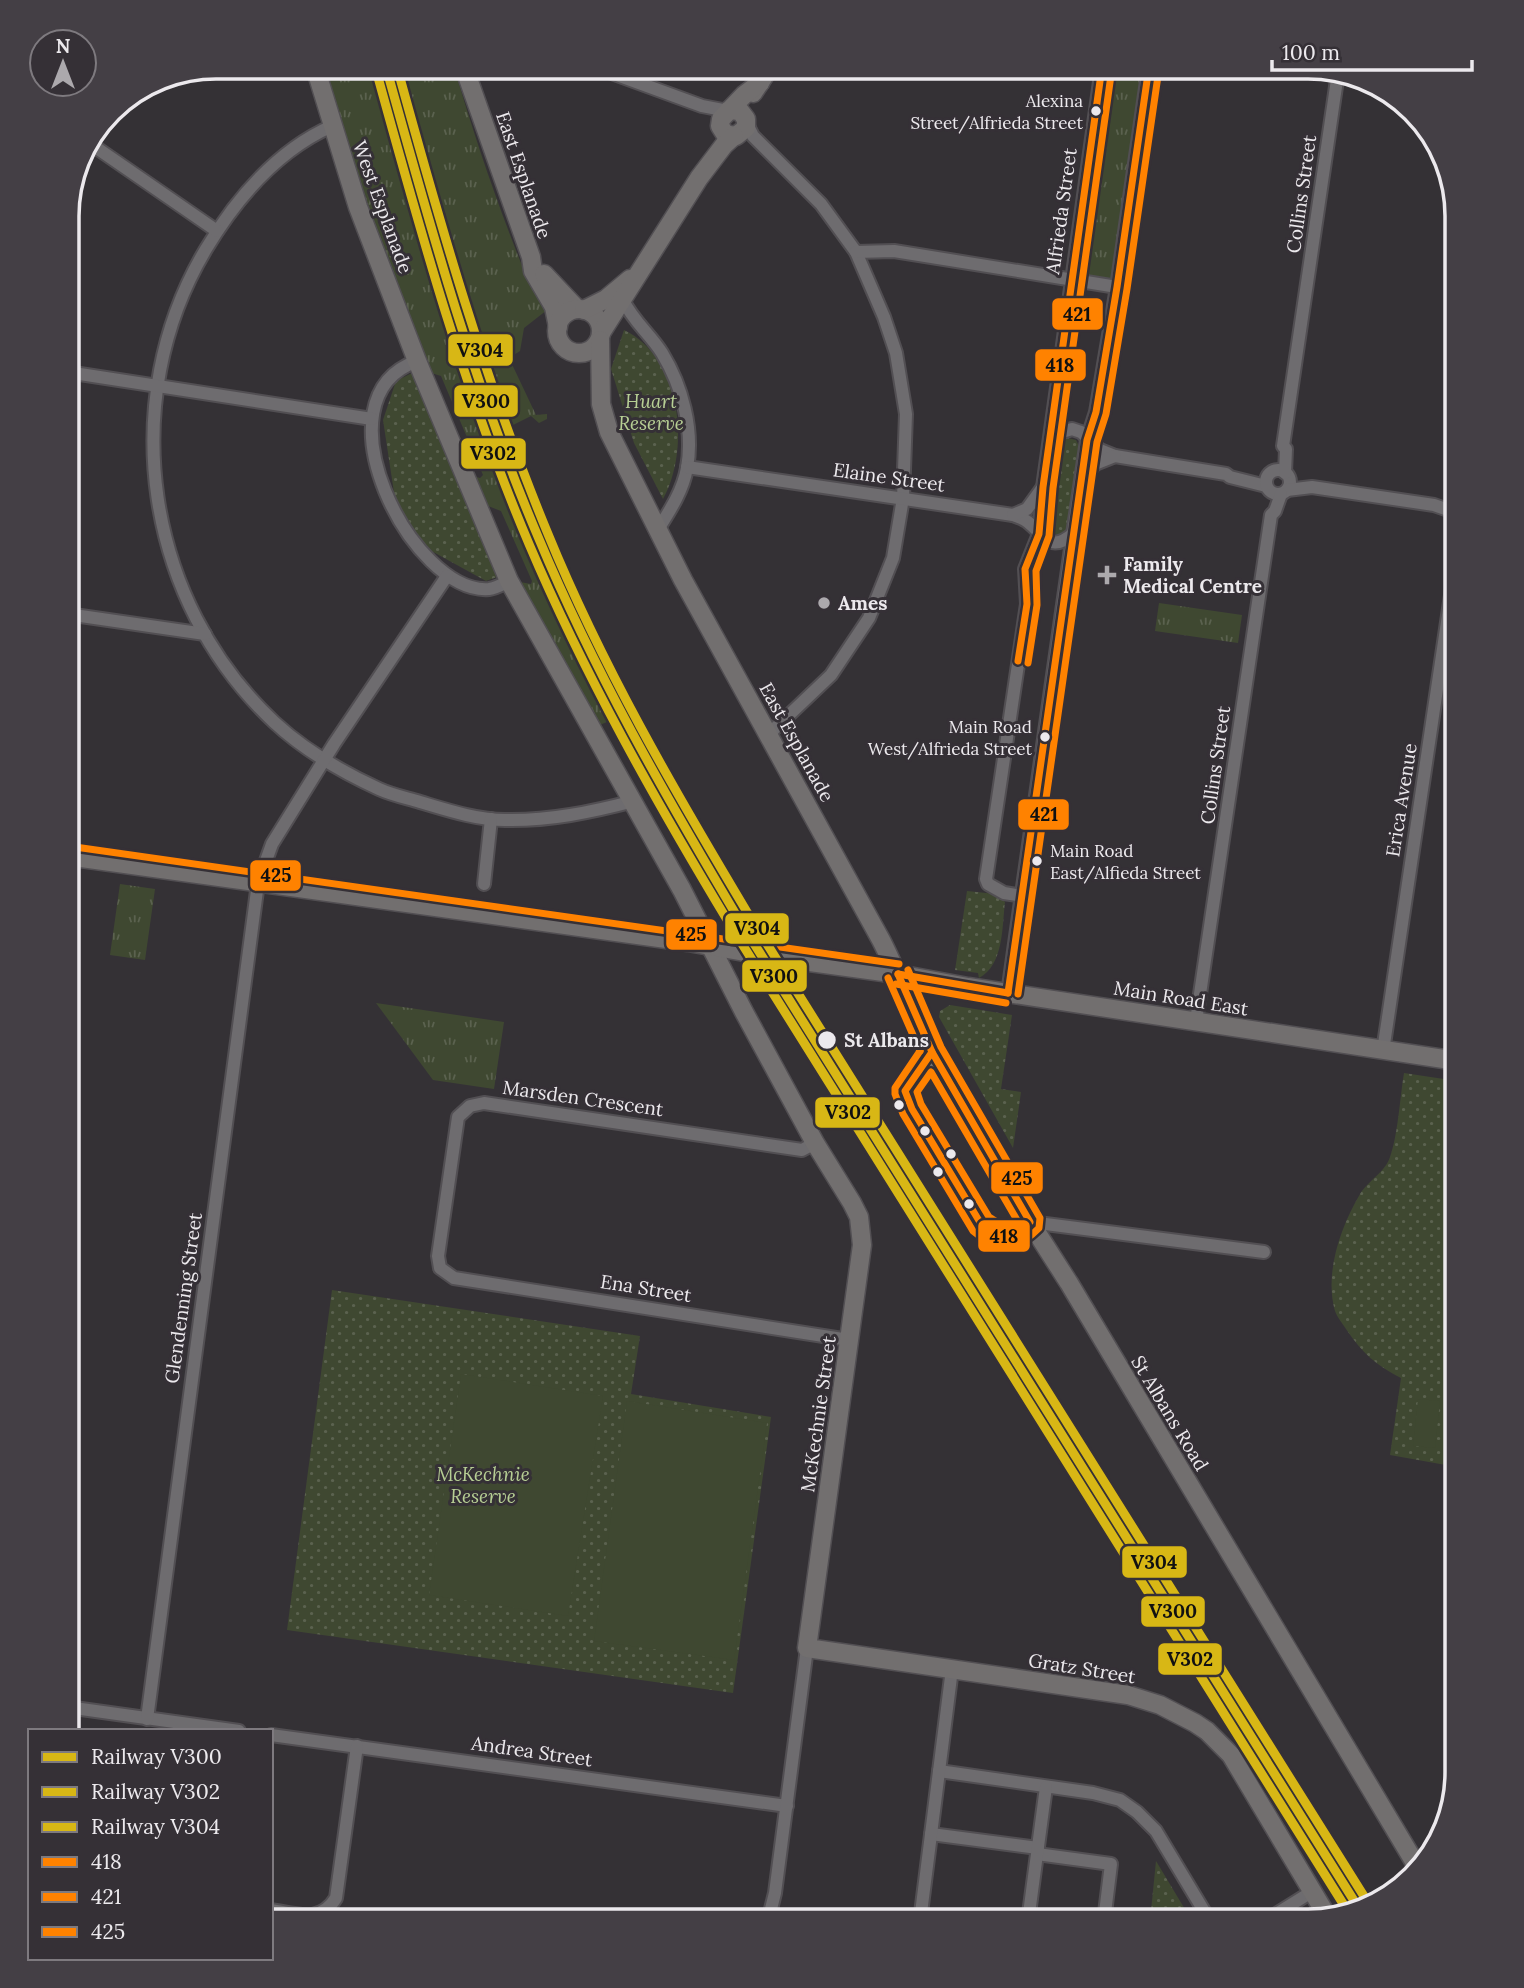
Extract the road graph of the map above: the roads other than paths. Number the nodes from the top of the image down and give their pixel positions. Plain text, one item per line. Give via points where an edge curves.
1 (319, 79) edge
2 (474, 79) edge
3 (634, 79) edge
4 (762, 79) edge
5 (1100, 79) edge
6 (1147, 79) edge
7 (1337, 81) edge
8 (733, 123) junction
9 (332, 126) junction
10 (97, 148) edge
11 (217, 231) junction
12 (856, 252) junction
13 (531, 257) junction
14 (640, 270) junction
15 (1072, 280) junction
16 (1117, 287) junction
17 (623, 300) junction
18 (581, 310) junction
19 (610, 317) junction
20 (558, 327) junction
21 (641, 328) junction
22 (600, 336) junction
23 (571, 352) junction
24 (417, 361) junction
25 (79, 374) edge
26 (599, 379) junction
27 (157, 386) junction
28 (372, 419) junction
29 (1051, 439) junction
30 (1087, 440) junction
31 (1115, 456) junction
32 (687, 467) junction
33 (1081, 481) junction
34 (1277, 482) junction
35 (1044, 487) junction
36 (903, 498) junction
37 (1445, 507) edge
38 (1013, 514) junction
39 (657, 531) junction
40 (1039, 534) junction
41 (1073, 534) junction
42 (447, 576) junction
43 (509, 581) junction
44 (79, 616) edge
45 (205, 634) junction
46 (1445, 641) edge
47 (769, 734) junction
48 (325, 760) junction
49 (634, 801) junction
50 (491, 818) junction
51 (79, 858) edge
52 (258, 883) junction
53 (484, 884) dead end
54 (1023, 896) junction
55 (711, 946) junction
56 (898, 974) junction
57 (1008, 993) junction
58 (1196, 1021) junction
59 (1383, 1051) junction
60 (1445, 1059) edge
61 (815, 1143) junction
62 (1030, 1222) junction
63 (1264, 1252) dead end
64 (440, 1268) joint
65 (849, 1340) junction
66 (807, 1648) junction
67 (952, 1670) junction
68 (79, 1709) edge
69 (147, 1718) junction
70 (225, 1729) edge
71 (273, 1735) edge
72 (356, 1746) junction
73 (939, 1771) junction
74 (1046, 1787) junction
75 (787, 1806) junction
76 (931, 1834) junction
77 (1038, 1851) junction
78 (1413, 1860) edge
79 (1313, 1891) junction
80 (1323, 1908) edge
81 (328, 1909) edge
82 (771, 1909) edge
83 (922, 1909) edge
84 (1030, 1909) edge
85 (1106, 1909) edge
86 (1202, 1909) edge
87 (1285, 1909) edge

1 - 9 street, West Esplanade
2 - 13 street, East Esplanade
3 - 8 street
4 - 8 street
5 - 15 street, Alfrieda Street
6 - 16 street
7 - 34 street, Collins Street
8 - 12 street via 753,136 821,204
8 - 14 street via 724,145
9 - 11 street via 306,139 269,170
9 - 24 street, West Esplanade
10 - 11 street
11 - 27 street via 177,306
12 - 15 street via 894,251
12 - 36 street via 896,353 906,414
13 - 18 street, East Esplanade
13 - 20 street, East Esplanade
14 - 17 street
14 - 18 street via 606,299
15 - 16 street
15 - 29 street, Alfrieda Street
16 - 30 street
17 - 19 street
17 - 21 street
18 - 20 street via 564,315
18 - 22 street via 599,321
19 - 21 street
19 - 22 street
20 - 23 street via 559,339
21 - 32 street via 660,351 682,396
22 - 23 street via 591,350
22 - 26 street, East Esplanade
23 - 26 street
24 - 28 street via 384,382
24 - 43 street, West Esplanade
25 - 27 street
26 - 39 street, East Esplanade via 609,432
27 - 28 street
27 - 45 street via 152,459 159,517 180,584
28 - 42 street via 373,453 382,484 419,549
29 - 30 street via 1072,429
29 - 35 street, Alfrieda Street
30 - 31 street
30 - 33 street
31 - 33 street via 1096,464
31 - 34 street
32 - 36 street, Elaine Street
32 - 39 street
33 - 41 street
34 - 37 street
34 - 58 street, Collins Street
35 - 38 street via 1027,509
35 - 40 street, Alfrieda Street
36 - 38 street, Elaine Street
36 - 47 street via 893,558 869,618 831,675
38 - 40 street, Elaine Street
39 - 47 street, East Esplanade
40 - 41 street via 1055,543
40 - 54 street, Alfrieda Street via 1025,569 1027,604 986,879 1004,893
41 - 54 street
42 - 43 street via 491,589
42 - 48 street, Glendenning Street
43 - 49 street, West Esplanade
44 - 45 street
45 - 48 street via 261,709
46 - 59 street, Erica Avenue
47 - 56 street, East Esplanade
48 - 50 street via 381,790
48 - 52 street, Glendenning Street via 272,844
49 - 50 street via 574,816
49 - 55 street, West Esplanade
50 - 53 street
51 - 52 street, Main Road East
52 - 55 street, Main Road East
52 - 69 street, Glendenning Street
54 - 57 street
55 - 56 street, Main Road East
55 - 61 street, McKechnie Street
56 - 57 street, Main Road East
56 - 62 street, St Albans Road via 932,1052
57 - 58 street, Main Road East
58 - 59 street, Main Road East
59 - 60 street, Main Road East
61 - 64 street, Marsden Crescent via 802,1150 484,1103 470,1106 458,1117
61 - 65 street, McKechnie Street via 859,1217 862,1245
62 - 63 street
62 - 78 street, St Albans Road
64 - 65 street, Ena Street via 454,1278
65 - 66 street, McKechnie Street
66 - 67 street, Gratz Street
66 - 75 street, McKechnie Street
67 - 73 street
67 - 79 street, Gratz Street via 1128,1695 1195,1723 1231,1755
68 - 69 street
69 - 70 street
71 - 72 street, Andrea Street
72 - 75 street, Andrea Street
72 - 81 street via 336,1898
73 - 74 street
73 - 76 street
74 - 77 street
74 - 86 street via 1119,1800 1137,1812 1156,1831
75 - 82 street, McKechnie Street
76 - 77 street
76 - 83 street
77 - 84 street
77 - 85 street via 1111,1864
79 - 80 street, Gratz Street
79 - 87 street

